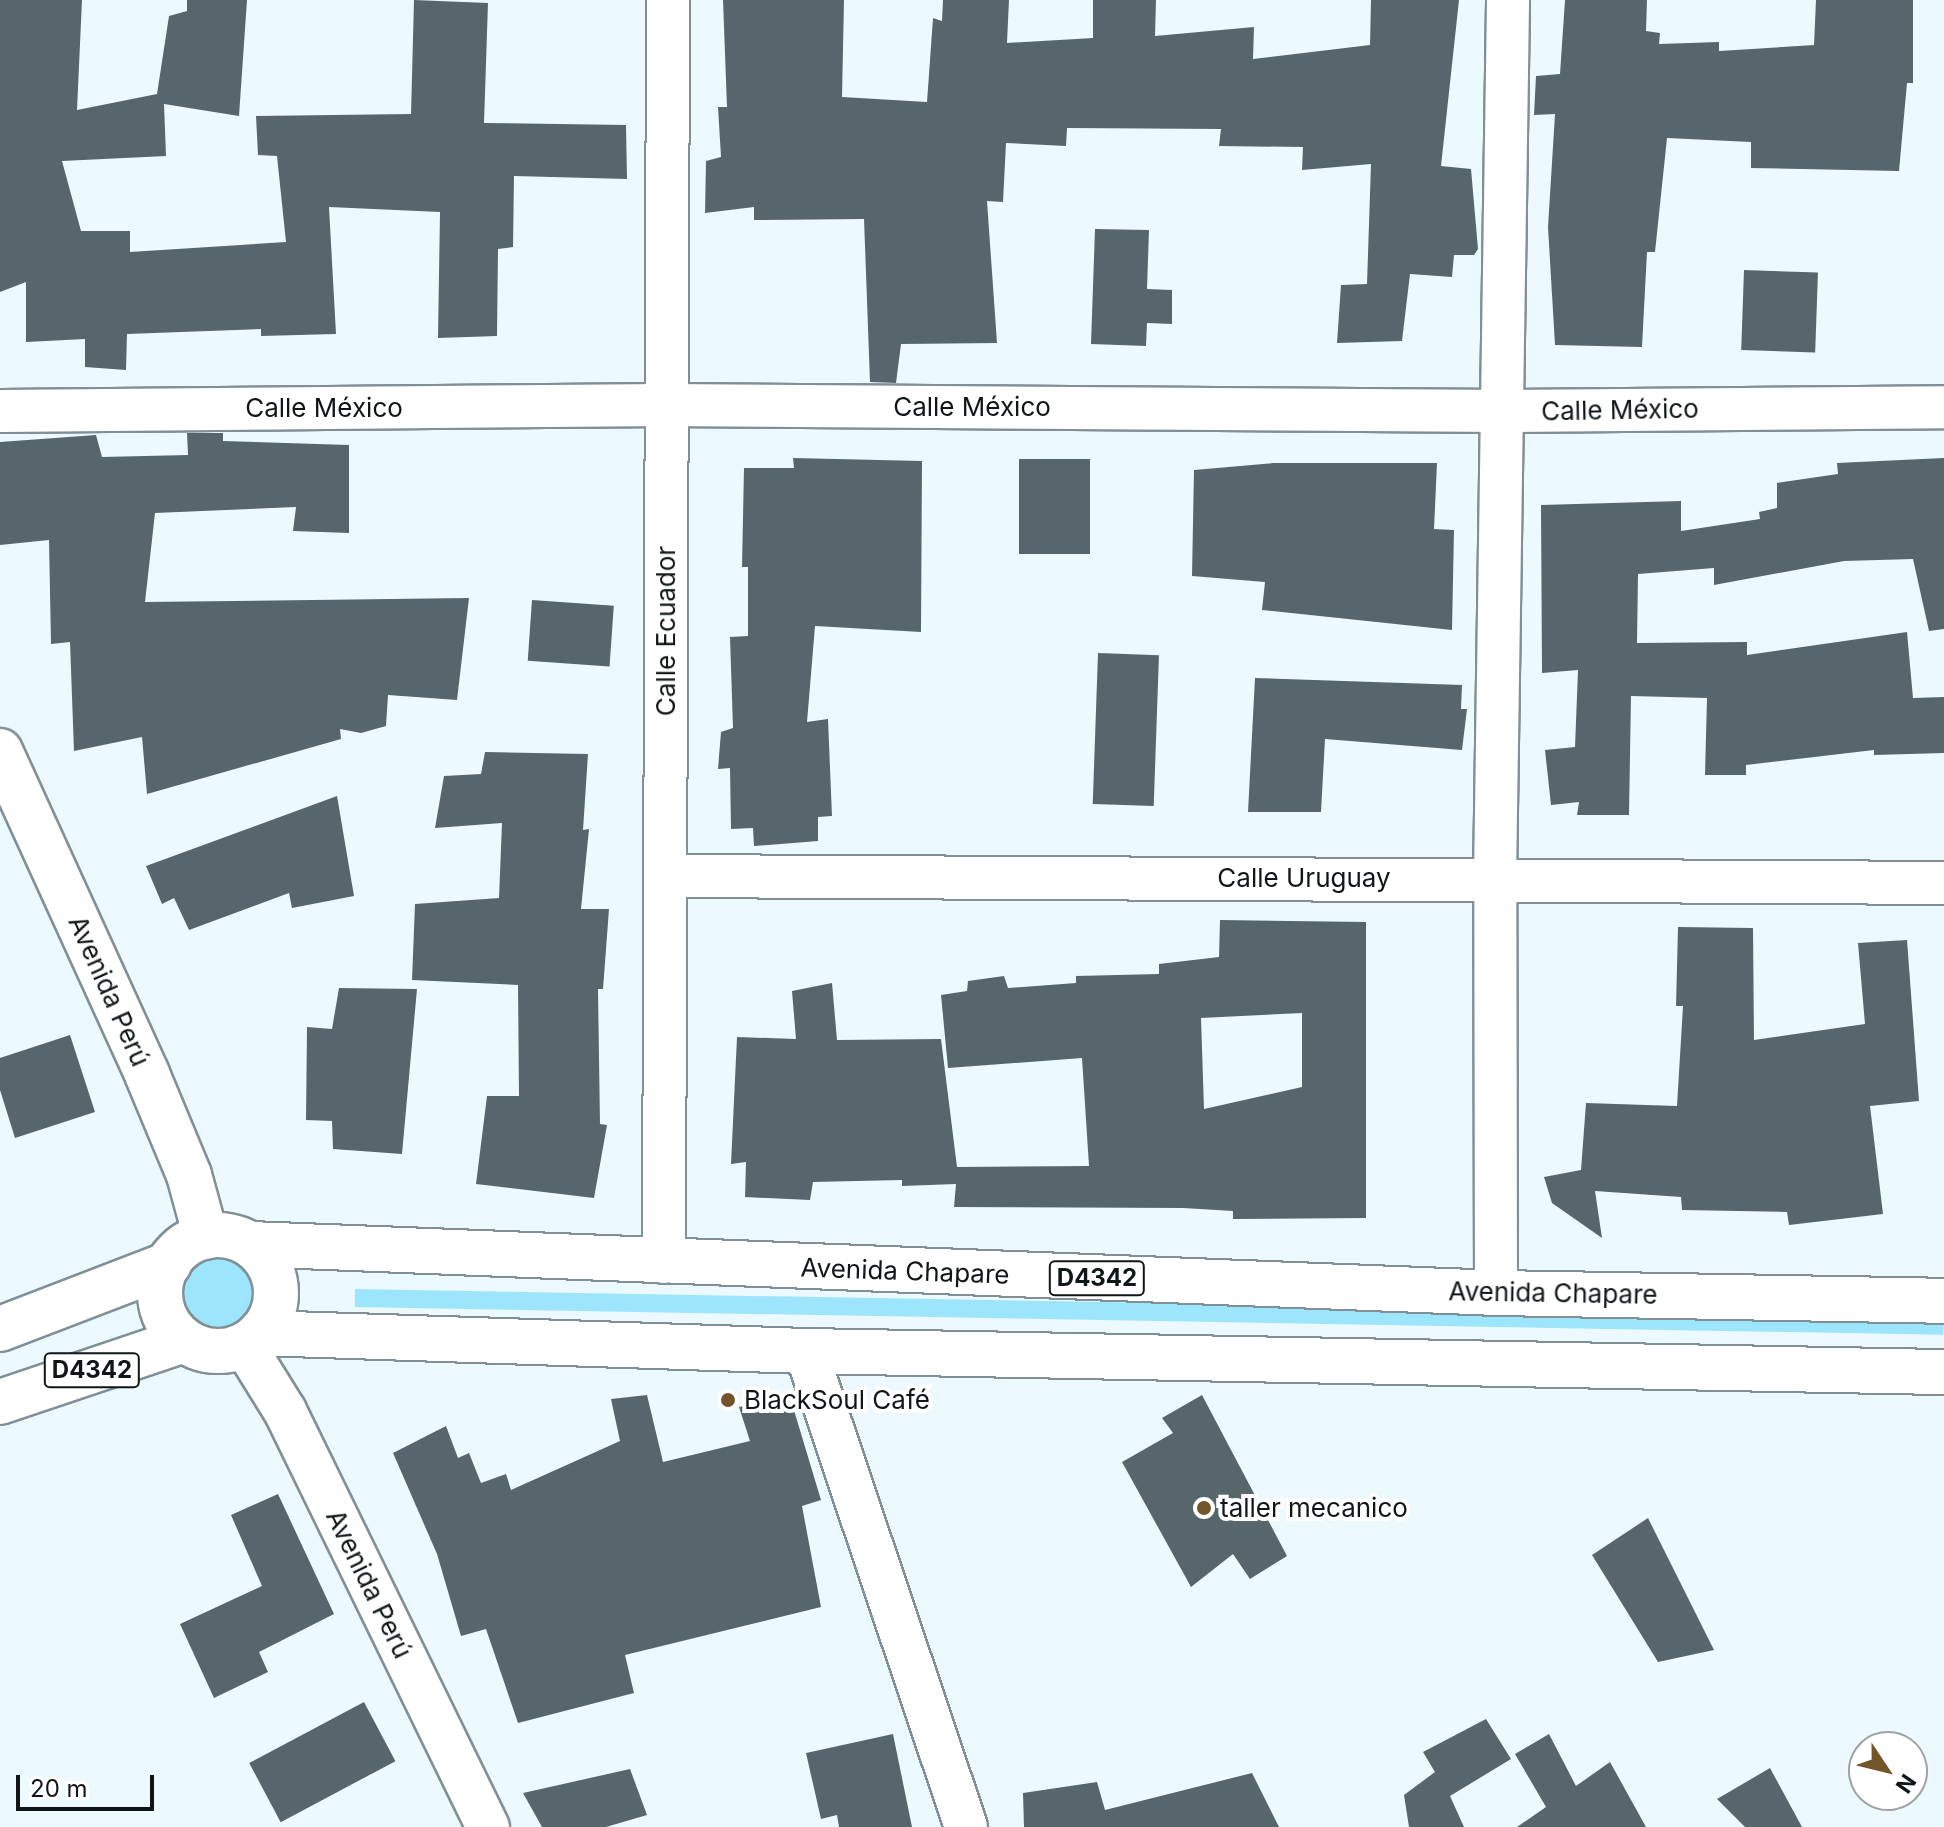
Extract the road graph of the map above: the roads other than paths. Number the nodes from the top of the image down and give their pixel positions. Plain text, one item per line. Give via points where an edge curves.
1 (668, 0) edge
2 (1508, 0) edge
3 (666, 405) junction
4 (1944, 407) edge
5 (0, 411) edge
6 (1506, 411) junction
7 (0, 751) edge
8 (665, 876) junction
9 (1495, 879) junction
10 (1944, 883) edge
11 (206, 1237) junction
12 (250, 1244) junction
13 (664, 1262) junction
14 (169, 1264) junction
15 (1496, 1293) junction
16 (1944, 1301) edge
17 (0, 1329) edge
18 (252, 1339) junction
19 (184, 1340) junction
20 (806, 1351) junction
21 (1944, 1372) edge
22 (0, 1402) edge
23 (488, 1827) edge
24 (966, 1827) edge

1 - 3 street, Calle Ecuador
2 - 6 street
3 - 5 street, Calle México
3 - 6 street, Calle México
3 - 8 street, Calle Ecuador
4 - 6 street, Calle México
6 - 9 street
7 - 11 main road, Avenida Perú via 153,1088 189,1175
8 - 9 street, Calle Uruguay
8 - 13 street, Calle Ecuador
9 - 10 street, Calle Uruguay
9 - 15 street
11 - 12 main road, D4342 via 222,1235
11 - 14 main road, D4342 via 185,1247
12 - 13 main road, Avenida Chapare / D4342
12 - 18 main road via 270,1267 276,1289 273,1313
13 - 15 main road, Avenida Chapare / D4342
14 - 17 main road, D4342
14 - 19 main road, D4342 via 161,1306
15 - 16 main road, Avenida Chapare / D4342
18 - 19 main road via 220,1351
18 - 20 main road
18 - 23 street, Avenida Perú
19 - 22 main road, D4342
20 - 21 main road
20 - 24 street

